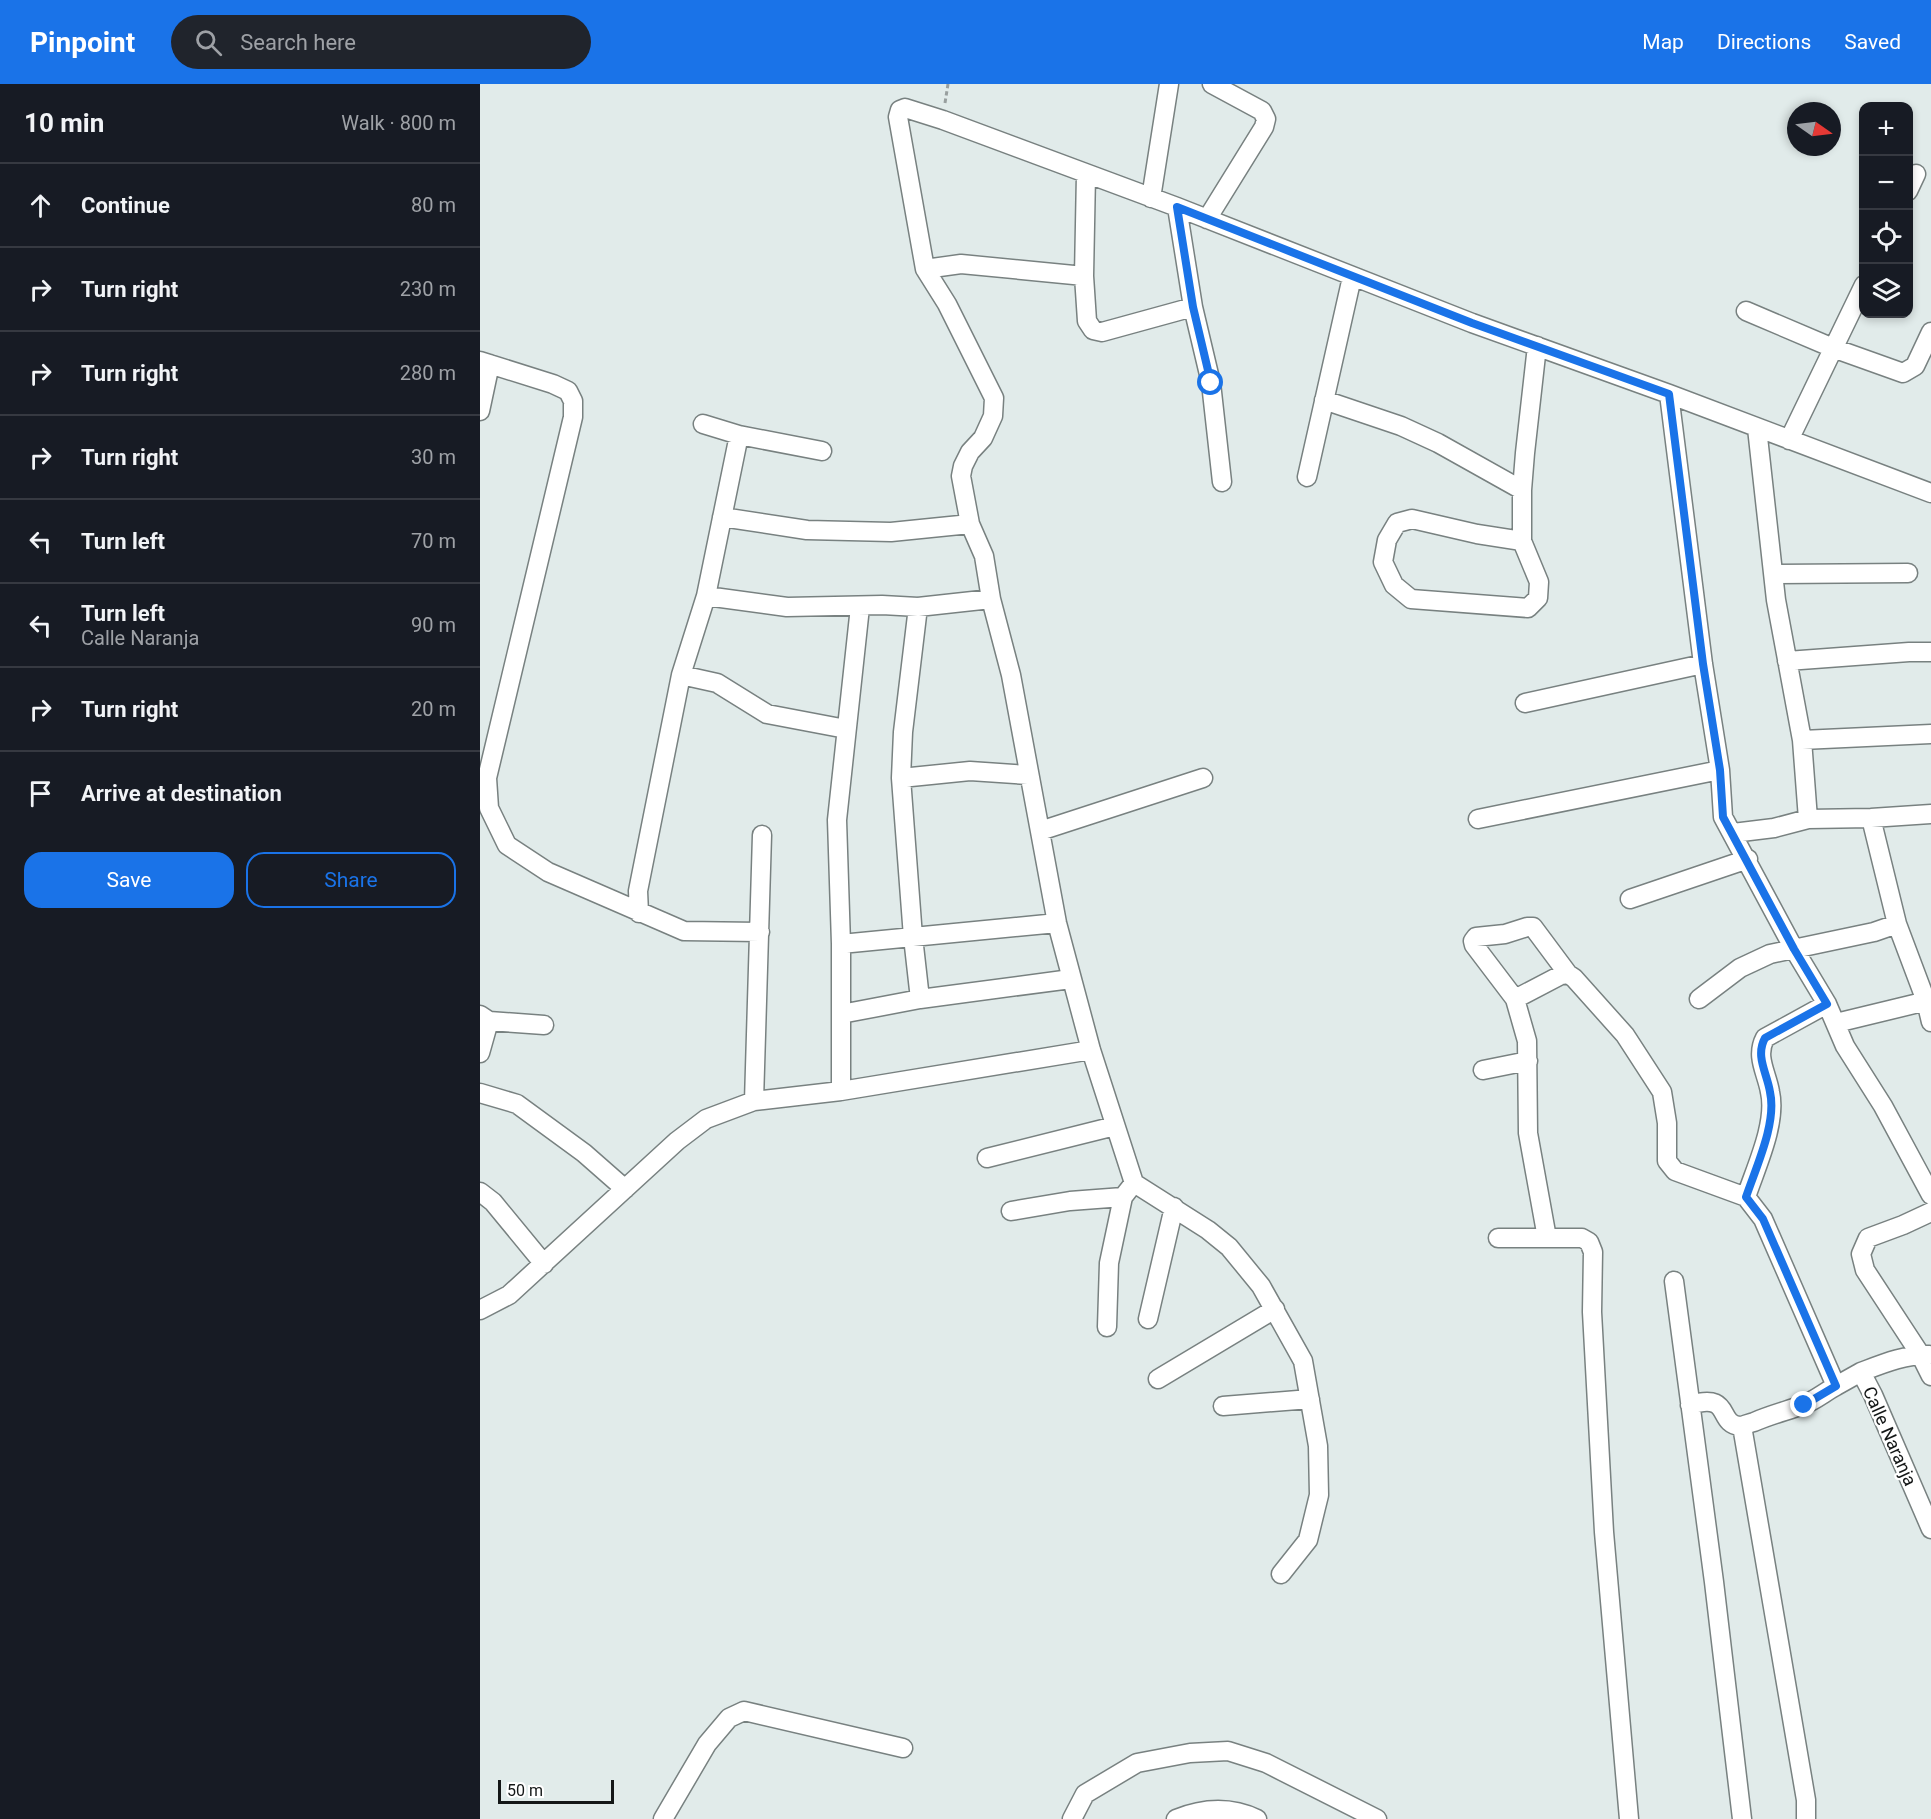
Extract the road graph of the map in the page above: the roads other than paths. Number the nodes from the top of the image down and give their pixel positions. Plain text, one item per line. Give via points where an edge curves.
1 (1169, 84) edge
2 (1212, 84) edge
3 (1086, 174) junction
4 (1151, 198) junction
5 (1177, 207) junction
6 (1207, 219) junction
7 (925, 269) junction
8 (1084, 276) junction
9 (1352, 277) junction
10 (1859, 293) edge
11 (1193, 307) junction
12 (1746, 311) dead end
13 (1931, 332) edge
14 (1537, 346) junction
15 (1833, 348) junction
16 (485, 362) edge
17 (1669, 394) junction
18 (1324, 400) junction
19 (480, 411) edge
20 (703, 424) dead end
21 (1757, 428) junction
22 (740, 435) junction
23 (1789, 440) junction
24 (822, 451) dead end
25 (1307, 477) dead end
26 (1222, 482) dead end
27 (1928, 486) edge
28 (1522, 490) junction
29 (722, 517) junction
30 (970, 524) junction
31 (1521, 542) junction
32 (1908, 573) dead end
33 (1774, 574) junction
34 (706, 596) junction
35 (992, 599) junction
36 (860, 607) junction
37 (918, 607) junction
38 (1931, 652) edge
39 (1787, 661) junction
40 (1703, 664) junction
41 (681, 675) junction
42 (1525, 704) dead end
43 (846, 729) junction
44 (1931, 734) edge
45 (1802, 740) junction
46 (1720, 770) junction
47 (1028, 775) junction
48 (901, 778) junction
49 (1203, 778) dead end
50 (1931, 814) edge
51 (1871, 818) junction
52 (1478, 819) dead end
53 (1808, 819) junction
54 (1040, 831) junction
55 (1733, 833) junction
56 (762, 836) dead end
57 (1748, 859) junction
58 (1630, 899) dead end
59 (639, 913) junction
60 (1057, 923) junction
61 (1897, 924) junction
62 (760, 932) junction
63 (913, 937) junction
64 (841, 944) junction
65 (1794, 949) junction
66 (1568, 974) junction
67 (1071, 979) junction
68 (920, 999) junction
69 (1515, 999) junction
70 (1699, 999) dead end
71 (1928, 1000) edge
72 (1827, 1004) junction
73 (841, 1014) junction
74 (484, 1018) edge
75 (1931, 1022) edge
76 (1836, 1023) junction
77 (544, 1025) dead end
78 (1091, 1050) junction
79 (480, 1053) edge
80 (1528, 1061) junction
81 (1483, 1070) dead end
82 (841, 1091) junction
83 (480, 1093) edge
84 (753, 1101) junction
85 (1115, 1126) junction
86 (987, 1158) dead end
87 (1134, 1183) junction
88 (625, 1190) junction
89 (480, 1192) edge
90 (1931, 1196) edge
91 (1123, 1197) junction
92 (1746, 1197) junction
93 (1174, 1207) junction
94 (1011, 1211) dead end
95 (1931, 1212) edge
96 (1498, 1238) dead end
97 (1547, 1238) junction
98 (544, 1264) junction
99 (1674, 1281) dead end
100 (1275, 1309) junction
101 (480, 1310) edge
102 (1148, 1319) dead end
103 (1107, 1327) dead end
104 (1926, 1354) edge
105 (1861, 1372) junction
106 (1931, 1376) edge
107 (1158, 1379) dead end
108 (1836, 1386) junction
109 (1310, 1399) junction
110 (1690, 1405) junction
111 (1223, 1406) dead end
112 (1742, 1426) junction
113 (1931, 1529) edge
114 (1281, 1574) dead end
115 (903, 1748) dead end
116 (663, 1819) edge
117 (1072, 1819) edge
118 (1176, 1819) edge
119 (1257, 1819) edge
120 (1377, 1819) edge
121 (1629, 1819) edge
122 (1742, 1819) edge
123 (1806, 1819) edge

1 - 4 street
2 - 6 street via 1262,111 1266,119
3 - 4 street
3 - 7 street via 943,120 905,108 900,110 898,117
3 - 8 street
4 - 5 street
5 - 6 street
5 - 11 street
6 - 9 street
7 - 8 street via 961,264
7 - 30 street via 947,304 993,398 993,416 970,452 961,476
8 - 11 street via 1087,321 1093,330 1102,332
9 - 14 street
9 - 18 street
10 - 15 street
11 - 26 street via 1211,383
12 - 15 street
13 - 15 street via 1915,366 1903,373
14 - 17 street
14 - 28 street
15 - 23 street
16 - 19 street
16 - 59 street via 553,384 568,391 573,400 573,417 487,778 489,808 507,845 548,872
17 - 21 street
17 - 40 street
18 - 25 street
18 - 28 street via 1401,426
20 - 22 street
21 - 23 street
21 - 33 street
22 - 24 street
22 - 29 street
23 - 27 street
28 - 31 street
29 - 30 street via 807,530 891,532
29 - 34 street
30 - 35 street via 984,556
31 - 31 street via 1539,582 1538,598 1528,608 1411,599 1394,585 1383,562 1397,523 1412,519
32 - 33 street
33 - 39 street
34 - 36 street via 787,607
34 - 41 street
35 - 37 street
35 - 47 street via 1011,675
36 - 37 street
36 - 43 street
37 - 48 street
38 - 39 street
39 - 45 street
40 - 42 street
40 - 46 street
41 - 43 street via 717,683 767,714
41 - 59 street via 638,891
43 - 64 street via 837,820
44 - 45 street
45 - 53 street
46 - 52 street
46 - 55 street via 1723,817
47 - 48 street via 970,771
47 - 54 street
48 - 63 street
49 - 54 street
50 - 51 street
51 - 53 street
51 - 61 street
53 - 55 street
54 - 60 street
55 - 57 street
56 - 62 street
57 - 58 street
57 - 65 street
59 - 62 street via 684,931
60 - 63 street
60 - 67 street
61 - 65 street
61 - 71 street
62 - 84 street
63 - 64 street
63 - 68 street
64 - 73 street
65 - 70 street via 1770,954 1740,968
65 - 72 street
66 - 69 street
66 - 69 street via 1533,927 1476,937 1474,945
66 - 92 street via 1625,1035 1662,1092 1667,1161 1675,1171
67 - 68 street
67 - 78 street
68 - 73 street
69 - 80 street via 1527,1041
71 - 75 street
71 - 76 street
72 - 76 street
72 - 92 street via 1765,1038 1761,1046 1760,1056 1771,1094 1770,1123
73 - 82 street
74 - 77 street
74 - 79 street
76 - 90 street via 1845,1046 1883,1106
78 - 82 street
78 - 85 street
80 - 81 street
80 - 97 street via 1528,1133
82 - 84 street
83 - 88 street via 517,1104
84 - 88 street via 706,1119
85 - 86 street
85 - 87 street
87 - 91 street
87 - 93 street
88 - 98 street
89 - 98 street via 493,1202
91 - 94 street
91 - 103 street via 1109,1263
92 - 108 street, Calle Naranja via 1763,1219
93 - 100 street via 1229,1247
93 - 102 street
95 - 104 street via 1868,1238 1861,1254 1864,1270
96 - 97 street
97 - 121 street via 1582,1238 1589,1242 1593,1252 1592,1312 1604,1532
98 - 101 street via 509,1295
99 - 110 street
100 - 107 street
100 - 109 street via 1303,1361
104 - 105 street
104 - 106 street
105 - 108 street, Calle Naranja
105 - 113 street, Calle Naranja
108 - 112 street via 1804,1405
109 - 111 street
109 - 114 street via 1318,1446 1319,1495 1308,1540
110 - 112 street via 1713,1401 1732,1424
110 - 122 street
112 - 123 street via 1806,1800
115 - 116 street via 744,1711 729,1718 707,1744
117 - 120 street via 1085,1794 1137,1763 1190,1752 1228,1751 1266,1763
118 - 119 street via 1197,1810 1241,1811

